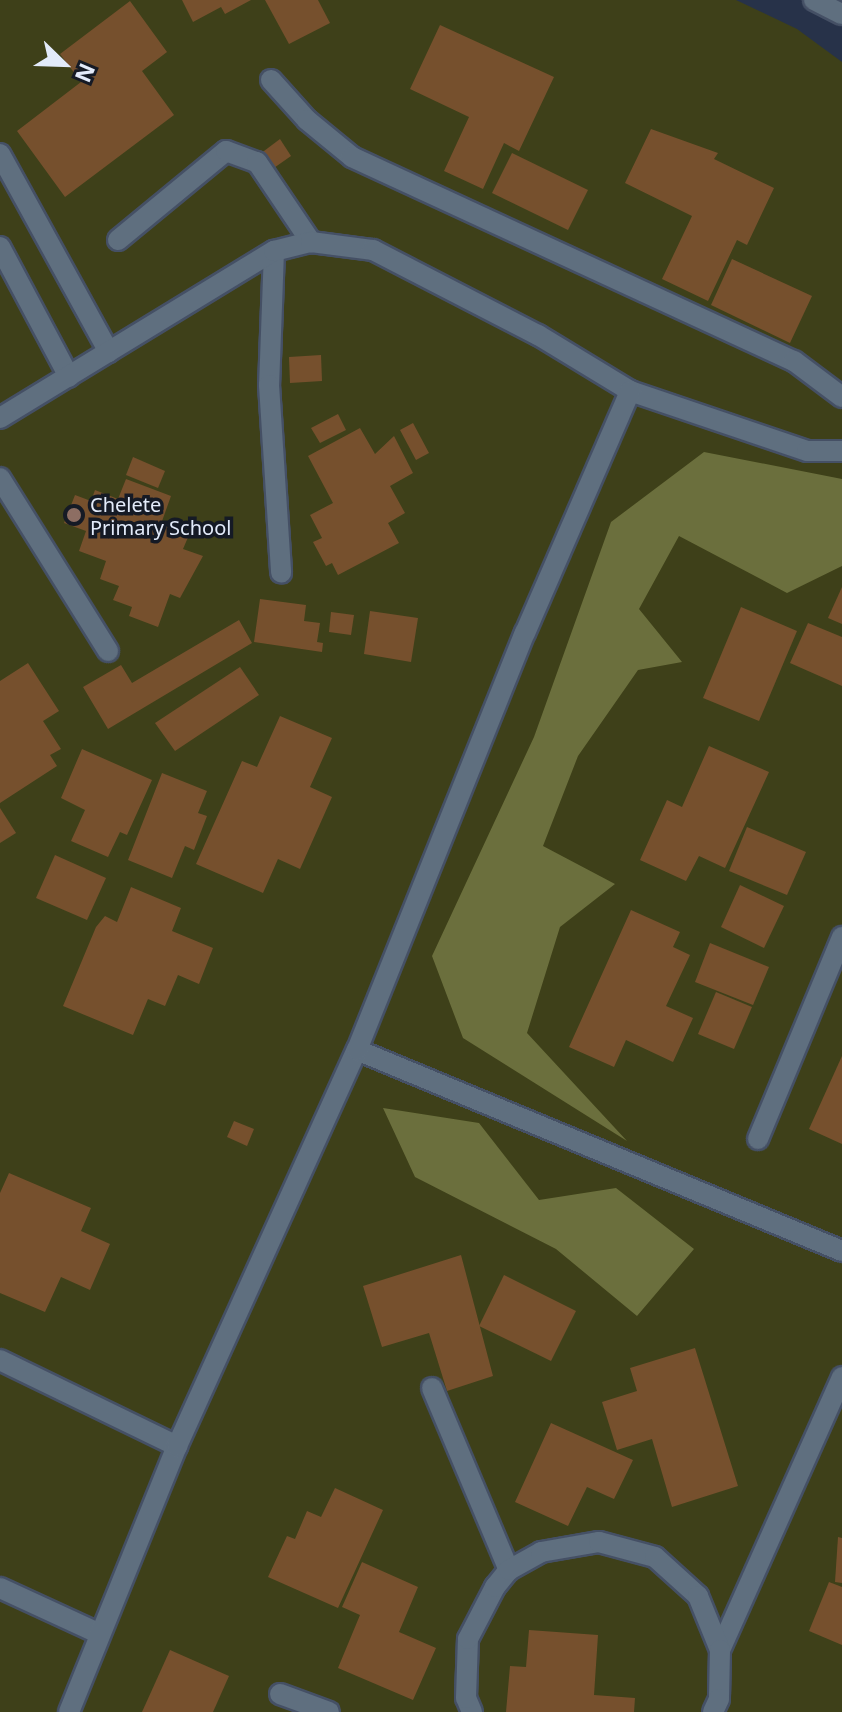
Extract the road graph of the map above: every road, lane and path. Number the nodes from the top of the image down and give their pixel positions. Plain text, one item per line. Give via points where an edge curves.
1 (814, 0) edge
2 (842, 14) edge
3 (271, 80) dead end
4 (0, 154) edge
5 (118, 240) dead end
6 (311, 242) junction
7 (0, 247) edge
8 (274, 251) junction
9 (109, 352) junction
10 (69, 377) junction
11 (630, 391) junction
12 (842, 397) edge
13 (0, 418) edge
14 (842, 451) edge
15 (0, 478) edge
16 (281, 573) dead end
17 (108, 651) dead end
18 (842, 937) edge
19 (357, 1050) junction
20 (758, 1139) dead end
21 (842, 1251) edge
22 (0, 1360) edge
23 (842, 1377) edge
24 (432, 1388) dead end
25 (177, 1446) junction
26 (509, 1570) junction
27 (0, 1588) edge
28 (100, 1634) junction
29 (720, 1650) junction
30 (280, 1694) dead end
31 (69, 1712) edge
32 (329, 1712) edge
33 (472, 1712) edge
34 (713, 1712) edge

1 - 2 street
3 - 12 street via 307,120 352,157 794,361
4 - 9 street
5 - 6 street via 226,151 257,162
6 - 8 street
6 - 11 street via 373,250 538,335
7 - 10 street
8 - 9 street
8 - 16 street via 269,385
9 - 10 street
10 - 13 street
11 - 14 street via 807,451
11 - 19 street via 525,633
15 - 17 street
18 - 20 street
19 - 21 street
19 - 25 street
22 - 25 street
23 - 29 street
24 - 26 street
25 - 28 street
26 - 29 street via 541,1552 599,1542 655,1557 698,1596
26 - 33 street via 468,1639 466,1698
27 - 28 street
28 - 31 street
29 - 34 street via 719,1699
30 - 32 street

